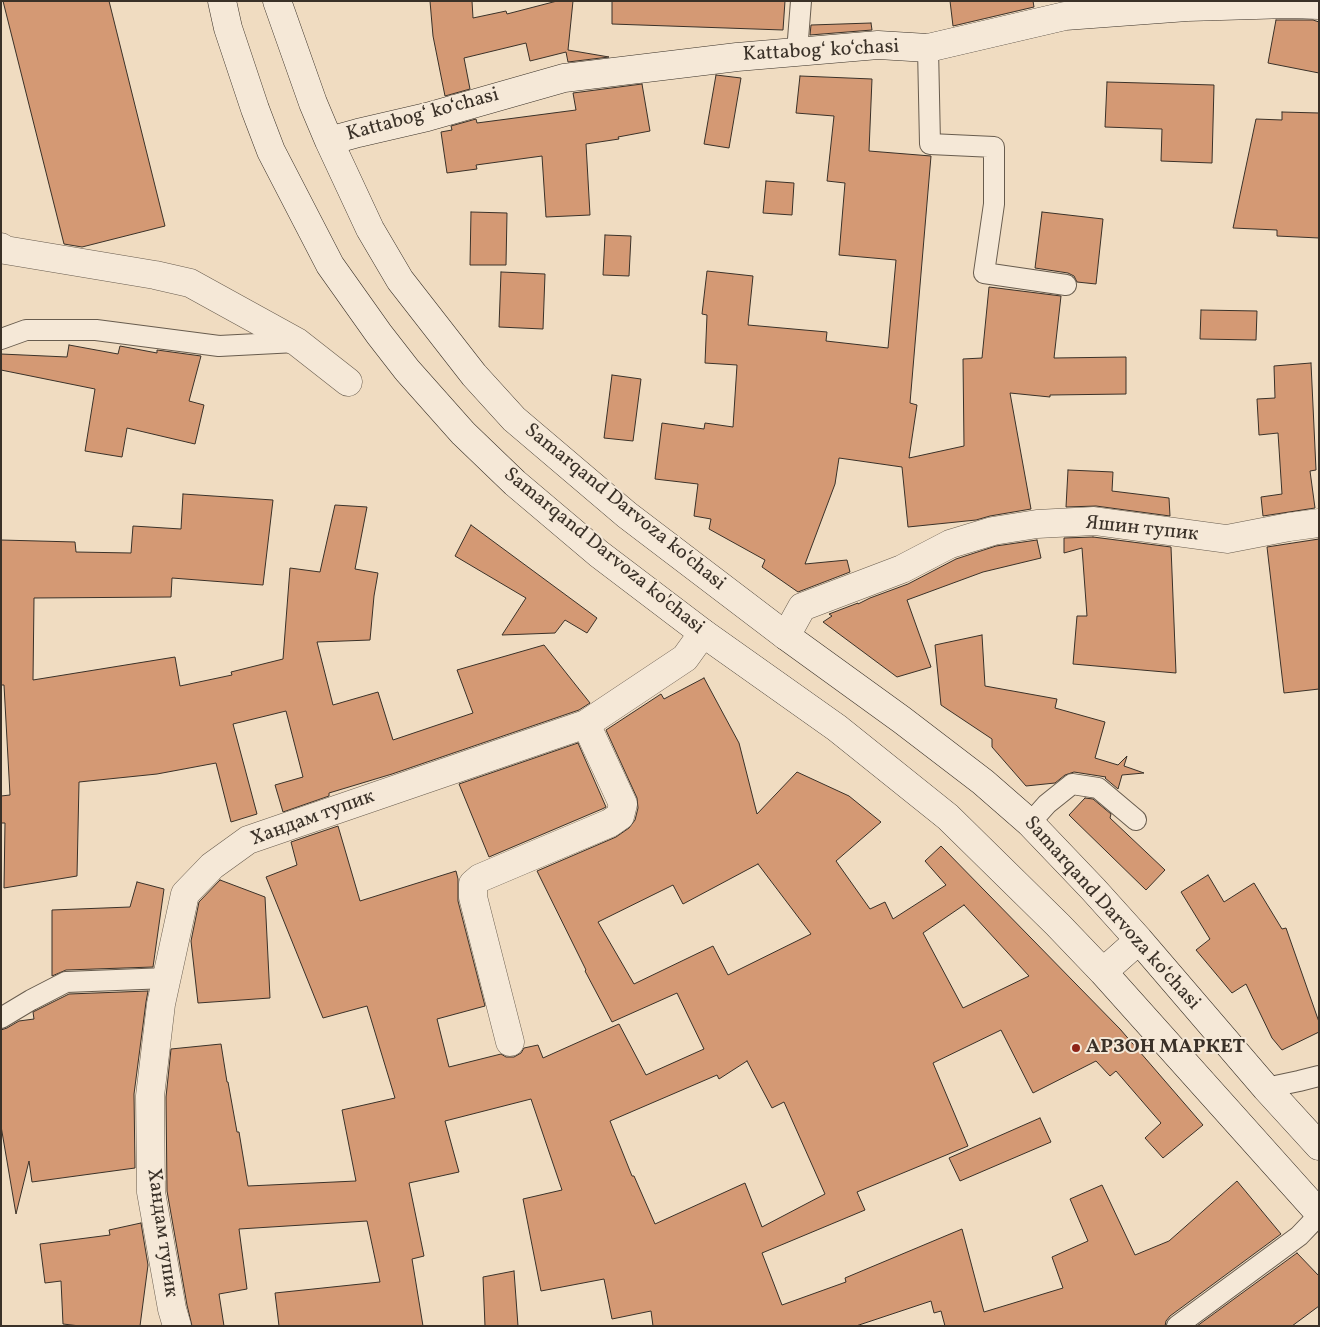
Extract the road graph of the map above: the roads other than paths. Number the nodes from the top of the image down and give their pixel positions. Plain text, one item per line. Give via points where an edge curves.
1 (222, 1) edge
2 (277, 1) edge
3 (801, 1) edge
4 (1290, 3) edge
5 (1319, 5) edge
6 (1065, 9) edge
7 (928, 48) junction
8 (796, 52) junction
9 (329, 141) junction
10 (3, 248) edge
11 (1066, 285) dead end
12 (1, 340) edge
13 (297, 342) junction
14 (348, 382) dead end
15 (1319, 523) edge
16 (704, 633) junction
17 (786, 636) junction
18 (586, 724) junction
19 (1136, 820) dead end
20 (1030, 823) junction
21 (1139, 940) junction
22 (1103, 972) junction
23 (167, 978) junction
24 (1, 1018) edge
25 (510, 1042) dead end
26 (1319, 1076) edge
27 (1266, 1088) junction
28 (1319, 1146) edge
29 (1319, 1214) edge
30 (177, 1326) edge
31 (1177, 1326) edge

1 - 16 street, Samarqand Darvoza ko'chasi via 228,28 272,151 330,265 379,334 441,409 502,472 599,554
2 - 9 street, Samarqand Darvoza ko‘chasi
3 - 8 lane
4 - 5 street, Kattabogʻ koʻchasi
4 - 6 street, Kattabogʻ koʻchasi
6 - 7 street, Kattabogʻ koʻchasi
7 - 8 street, Kattabogʻ koʻchasi via 878,45
7 - 11 lane via 930,144 994,147 994,204 984,273
8 - 9 street, Kattabogʻ koʻchasi via 564,78
9 - 17 street, Samarqand Darvoza ko‘chasi via 370,229 400,280 474,375 514,419 626,515
10 - 13 street via 190,283
12 - 13 lane via 26,330 96,330 219,346
13 - 14 street
15 - 17 street, Яшин тупик via 1227,539 1094,521 1037,524 993,531 950,544 902,569 802,607
16 - 18 street, Хандам тупик via 685,658
16 - 22 street, Samarqand Darvoza ko'chasi via 838,728 948,816
17 - 20 street, Samarqand Darvoza koʻchasi via 961,765
18 - 23 street, Хандам тупик via 248,840 212,866 185,894
18 - 25 street via 623,804 620,816 480,878 473,884 473,897
19 - 20 lane via 1098,788 1072,784
20 - 21 street, Samarqand Darvoza koʻchasi
21 - 22 street
21 - 27 street, Samarqand Darvoza koʻchasi
22 - 29 street
23 - 24 lane via 66,982
23 - 30 street, Хандам тупик via 150,1096 151,1192
26 - 27 lane
27 - 28 street, Samarqand Darvoza koʻchasi
29 - 31 lane via 1298,1236

